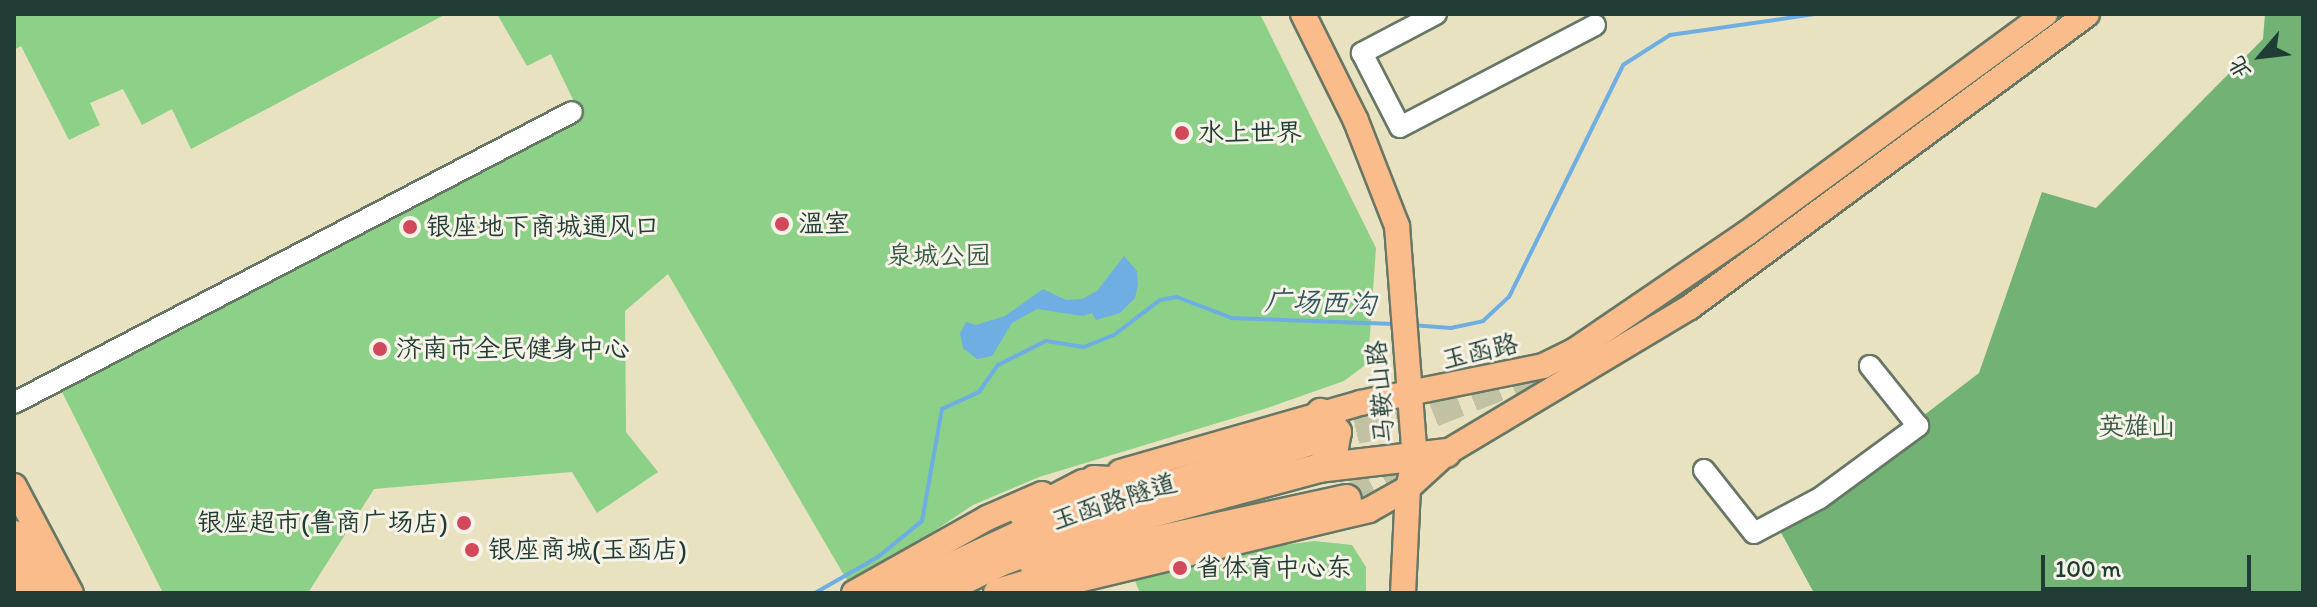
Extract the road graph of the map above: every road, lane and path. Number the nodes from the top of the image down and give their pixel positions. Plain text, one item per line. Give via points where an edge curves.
1 (1303, 14) edge
2 (1436, 14) edge
3 (2045, 14) edge
4 (2087, 14) edge
5 (1595, 25) dead end
6 (572, 112) dead end
7 (1870, 366) dead end
8 (1409, 397) junction
9 (14, 403) edge
10 (1317, 426) junction
11 (1271, 452) junction
12 (1446, 453) junction
13 (1415, 458) junction
14 (1319, 468) junction
15 (1704, 470) dead end
16 (1088, 482) junction
17 (14, 486) edge
18 (1408, 488) junction
19 (1347, 499) tunnel mouth
20 (1310, 506) junction
21 (14, 535) edge
22 (14, 576) edge
23 (923, 589) edge
24 (24, 593) edge
25 (46, 593) edge
26 (71, 593) edge
27 (854, 593) edge
28 (998, 593) edge
29 (1031, 593) edge
30 (1403, 593) edge

1 - 8 main road, 马鞍山路 via 1397,226
2 - 5 street via 1362,53 1400,127
3 - 8 main road, 玉函路 via 1747,233 1574,351 1543,366
4 - 12 main road via 1690,307
6 - 9 street
7 - 15 street via 1918,426 1820,498 1754,533
8 - 10 main road, 玉函路
8 - 13 main road, 马鞍山路
10 - 11 highway, 玉函路隧道
10 - 14 highway via 1337,432 1332,459
10 - 16 main road, 玉函路
11 - 16 highway via 1123,482
11 - 23 highway, 玉函路隧道 via 1041,525
12 - 13 highway
12 - 18 main road
13 - 14 highway
13 - 18 main road, 马鞍山路
14 - 23 highway via 1082,532
16 - 23 highway via 935,560
16 - 27 main road, 玉函路 via 1058,487 987,518
17 - 26 main road
18 - 29 main road via 1352,517 1125,565
18 - 30 main road, 马鞍山路
19 - 20 highway, 玉函路隧道
20 - 23 highway, 玉函路隧道
20 - 28 highway via 1281,518 1126,553
21 - 25 highway
22 - 24 highway

